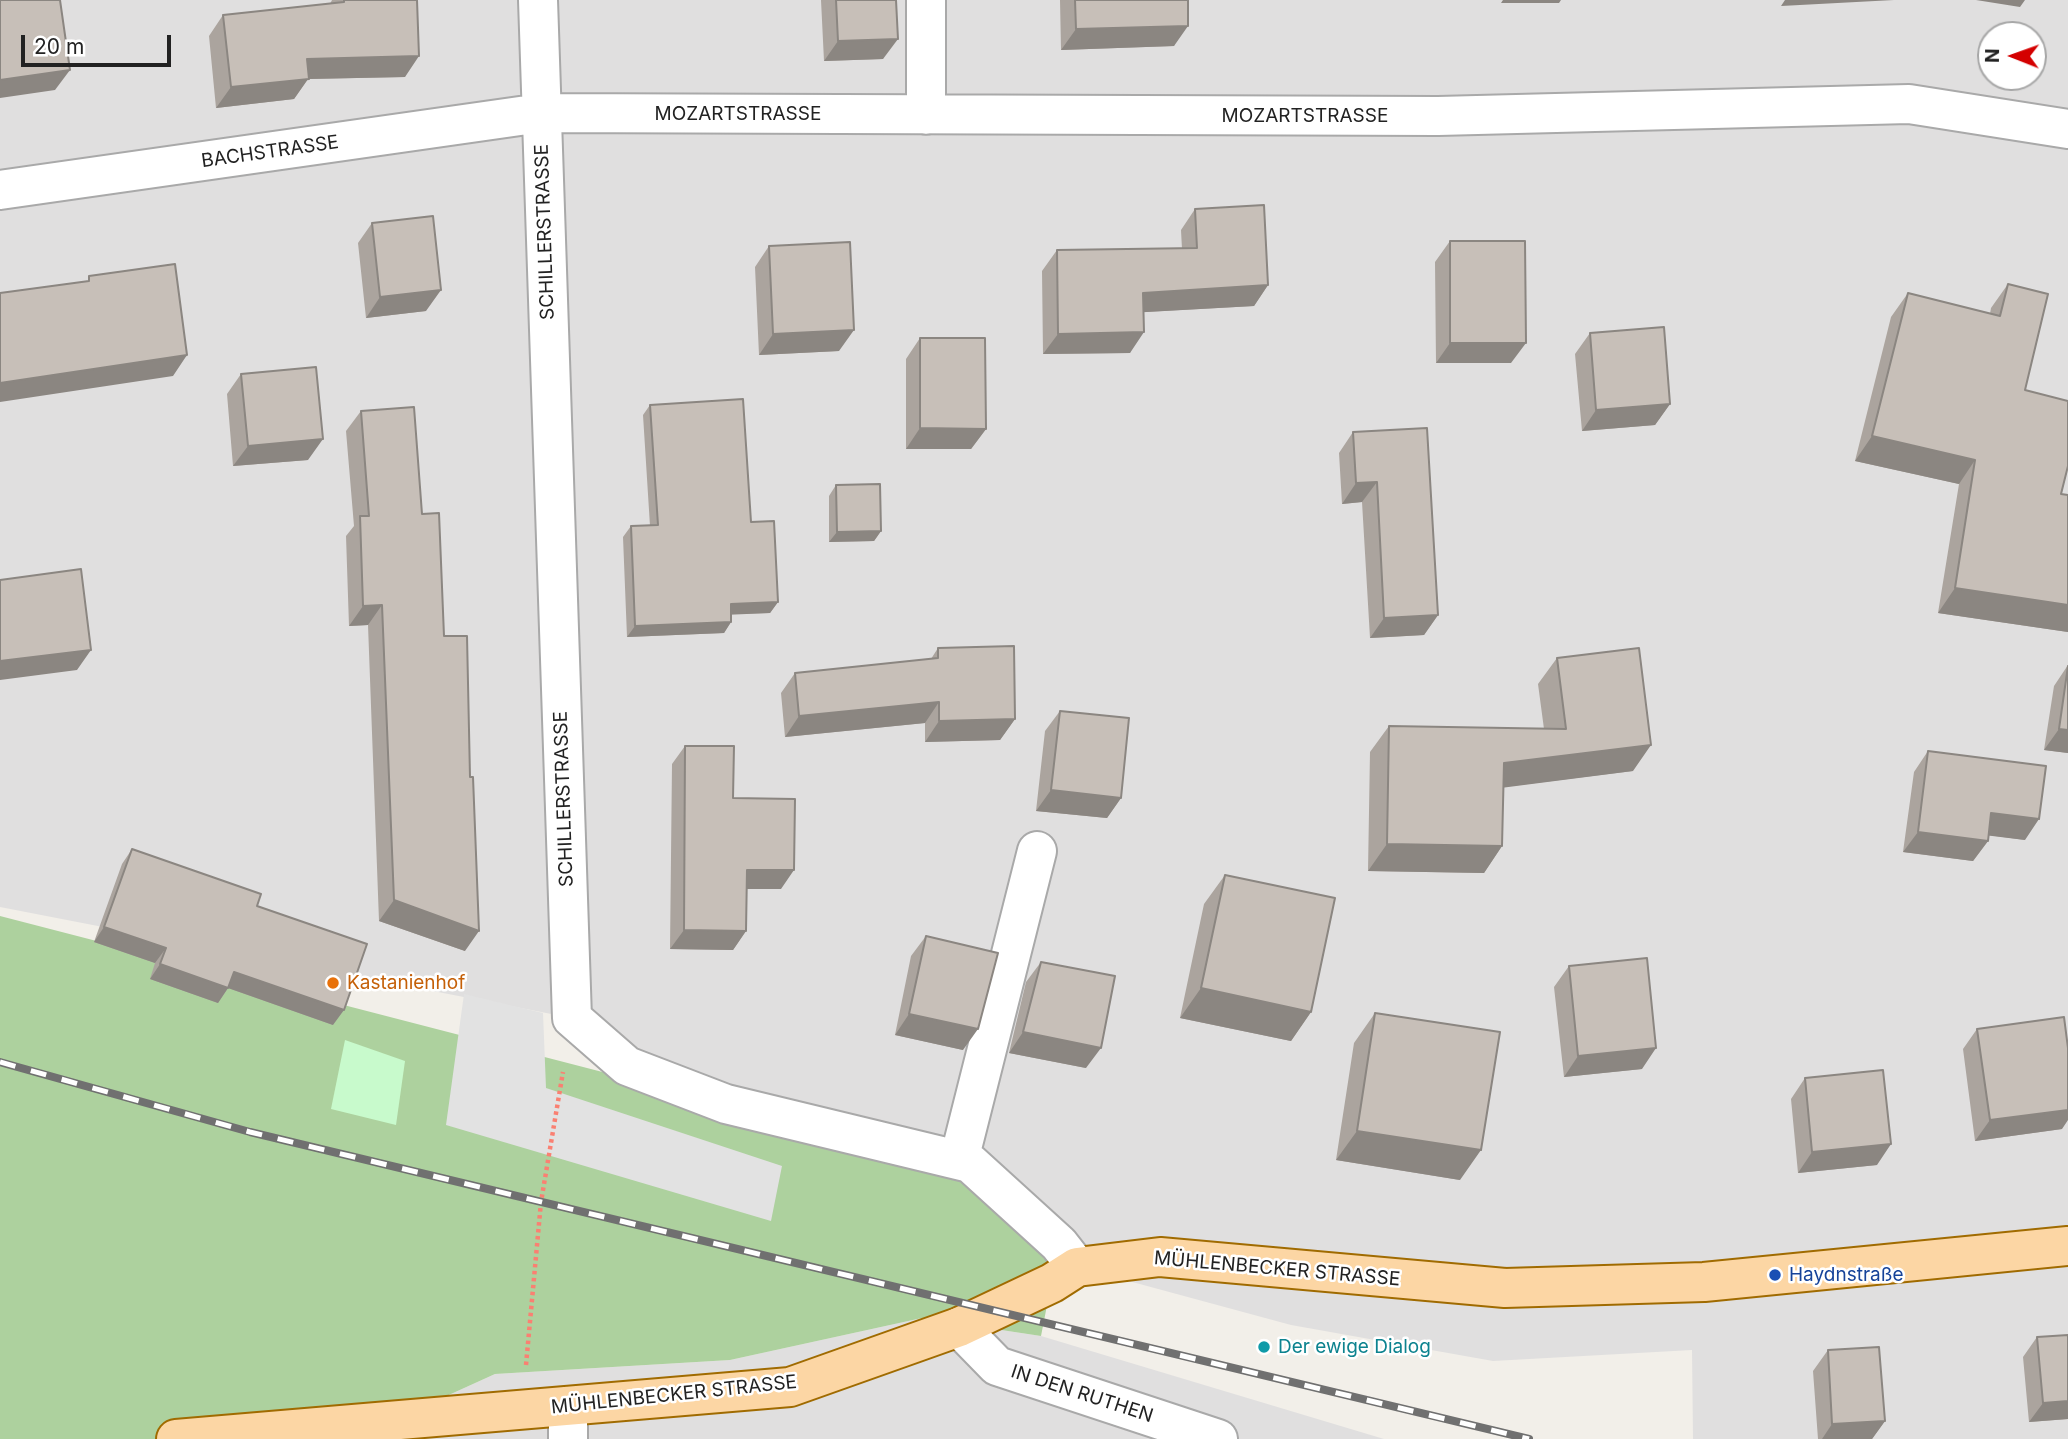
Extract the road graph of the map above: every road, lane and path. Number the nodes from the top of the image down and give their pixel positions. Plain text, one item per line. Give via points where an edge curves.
1 (538, 0) edge
2 (926, 0) edge
3 (541, 113) junction
4 (926, 115) junction
5 (2068, 129) edge
6 (0, 190) edge
7 (1037, 851) dead end
8 (572, 1018) junction
9 (959, 1160) junction
10 (2068, 1246) edge
11 (1077, 1266) junction
12 (959, 1327) junction
13 (525, 1409) junction
14 (568, 1422) edge
15 (176, 1439) edge
16 (1218, 1439) edge

1 - 3 street, SCHILLERSTRASSE
2 - 4 street
3 - 4 street, MOZARTSTRASSE
3 - 6 street, BACHSTRASSE
3 - 8 street, SCHILLERSTRASSE
4 - 5 street, MOZARTSTRASSE via 1438,116 1909,104
7 - 9 street
8 - 9 street via 627,1066 726,1104
8 - 13 path via 541,1202 526,1341
9 - 11 street via 970,1163
10 - 11 main road, MÜHLENBECKER STRASSE via 1704,1282 1505,1288 1160,1257
11 - 12 main road, MÜHLENBECKER STRASSE via 1052,1283
12 - 14 main road, MÜHLENBECKER STRASSE via 790,1387
12 - 16 street, IN DEN RUTHEN via 997,1366
13 - 14 main road, MÜHLENBECKER STRASSE
13 - 15 main road, MÜHLENBECKER STRASSE

